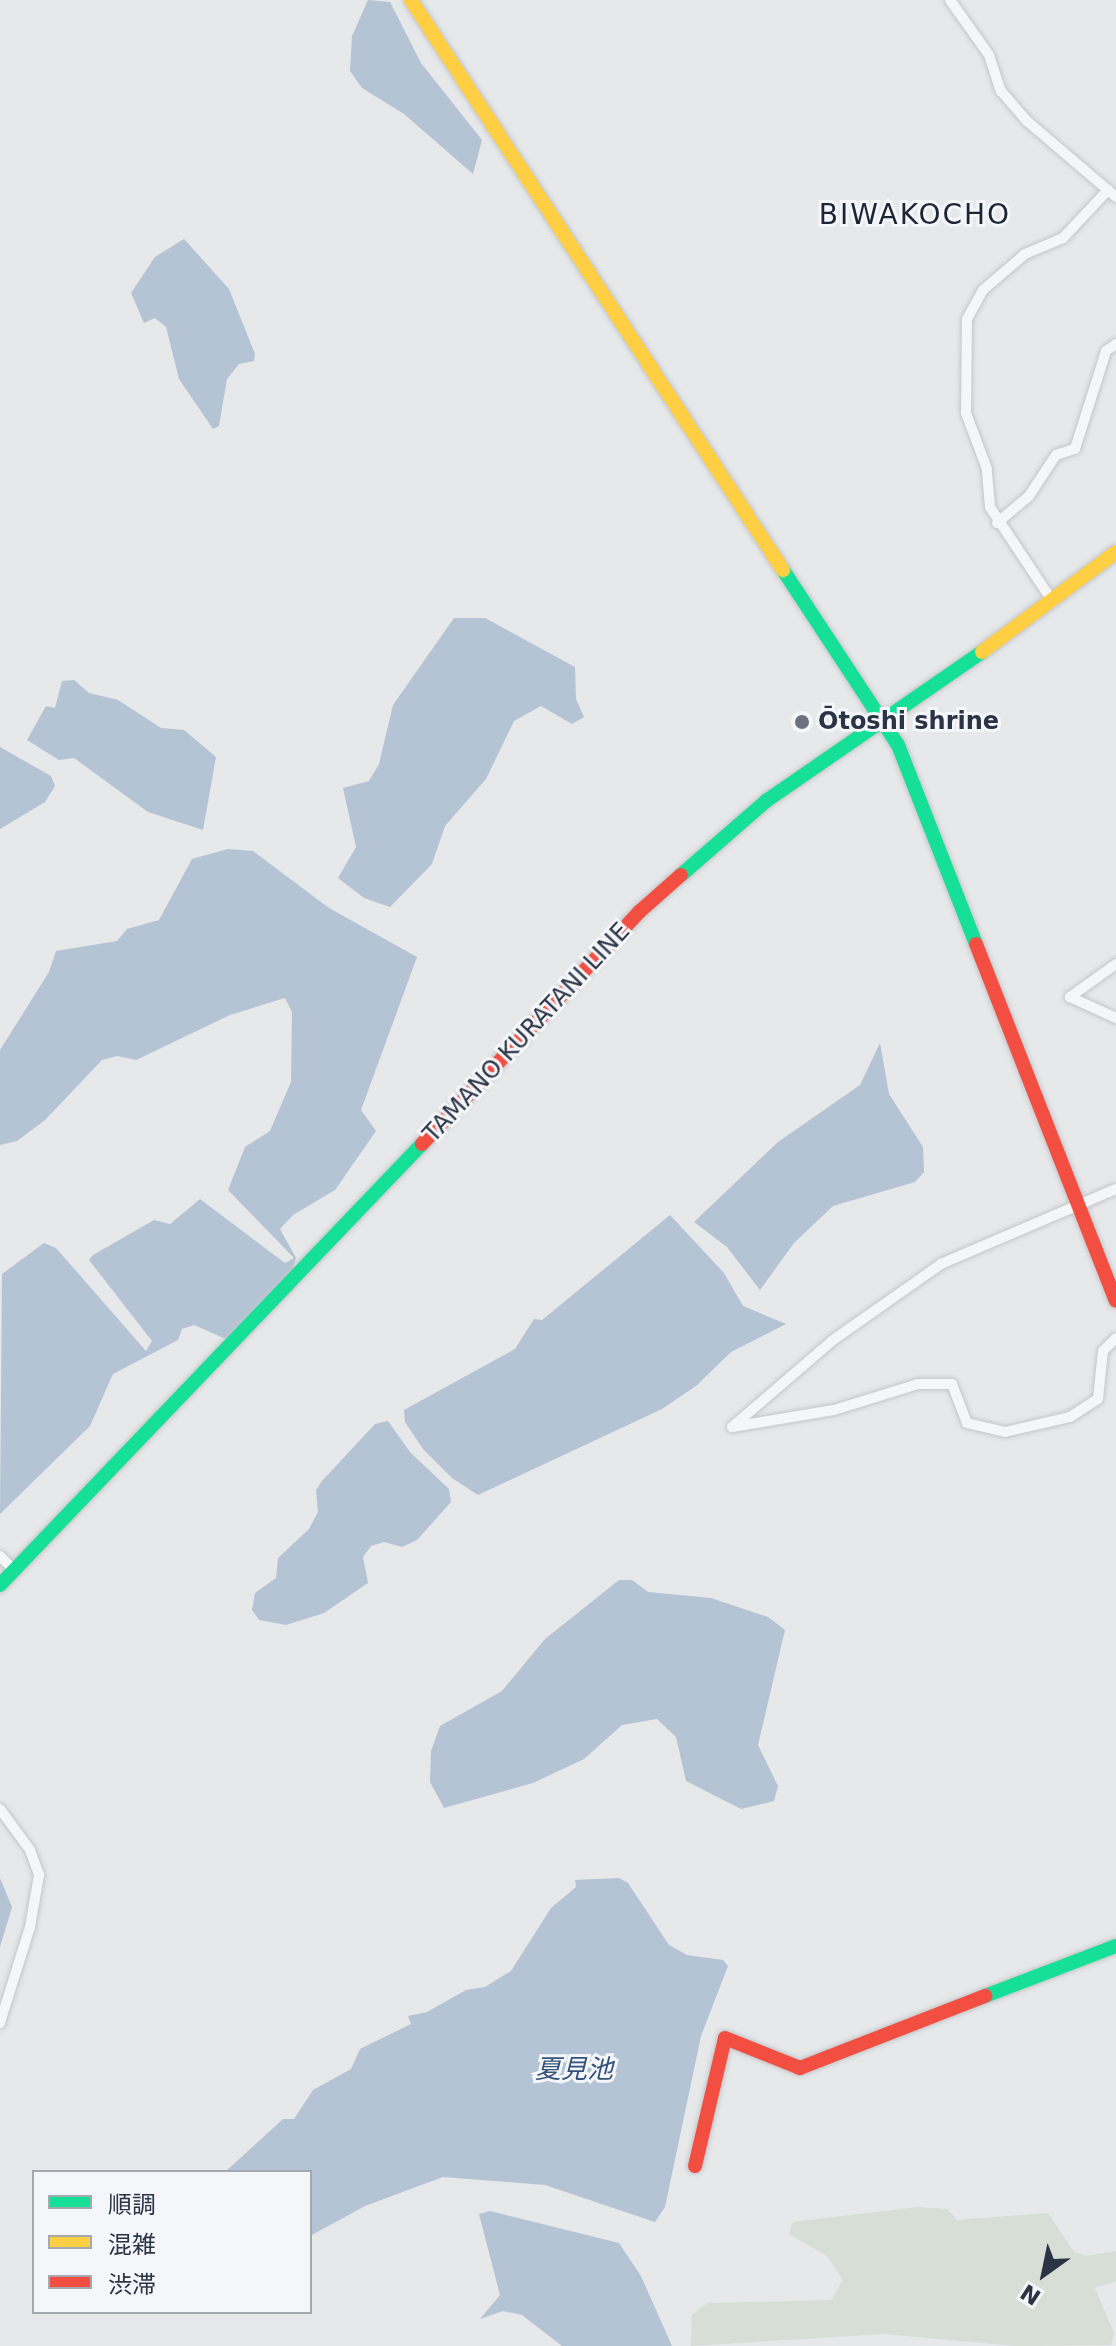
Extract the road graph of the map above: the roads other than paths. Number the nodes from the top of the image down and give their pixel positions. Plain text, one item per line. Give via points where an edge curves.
1 (411, 0) edge
2 (950, 0) edge
3 (1112, 194) edge
4 (1116, 344) edge
5 (997, 523) junction
6 (1114, 559) edge
7 (1053, 602) junction
8 (882, 718) junction
9 (1116, 964) edge
10 (1116, 1018) edge
11 (1116, 1189) edge
12 (1079, 1205) junction
13 (1116, 1301) edge
14 (1116, 1338) edge
15 (0, 1556) edge
16 (15, 1571) junction
17 (0, 1585) edge
18 (0, 1809) edge
19 (1116, 1946) edge
20 (0, 2023) edge
21 (695, 2166) dead end

1 - 8 street
2 - 3 street via 987,50 1001,91 1027,121
3 - 5 street via 1063,238 1025,254 976,296 967,319 966,413 979,437
4 - 5 street via 1106,351 1075,449 1056,455 1029,496
5 - 7 street
6 - 7 street, TAMANO KURATANI LINE
7 - 8 street, TAMANO KURATANI LINE
8 - 12 street via 916,788
8 - 16 street, TAMANO KURATANI LINE via 766,801 639,912 280,1298
9 - 10 street via 1070,997
11 - 12 street
12 - 13 street
12 - 14 street via 941,1264 833,1340 732,1427 834,1410 918,1384 952,1384 967,1423 1005,1432 1070,1417 1098,1399 1103,1351
15 - 16 street
16 - 17 street, TAMANO KURATANI LINE
18 - 20 street via 30,1850 39,1885
19 - 21 street via 800,2068 725,2038

